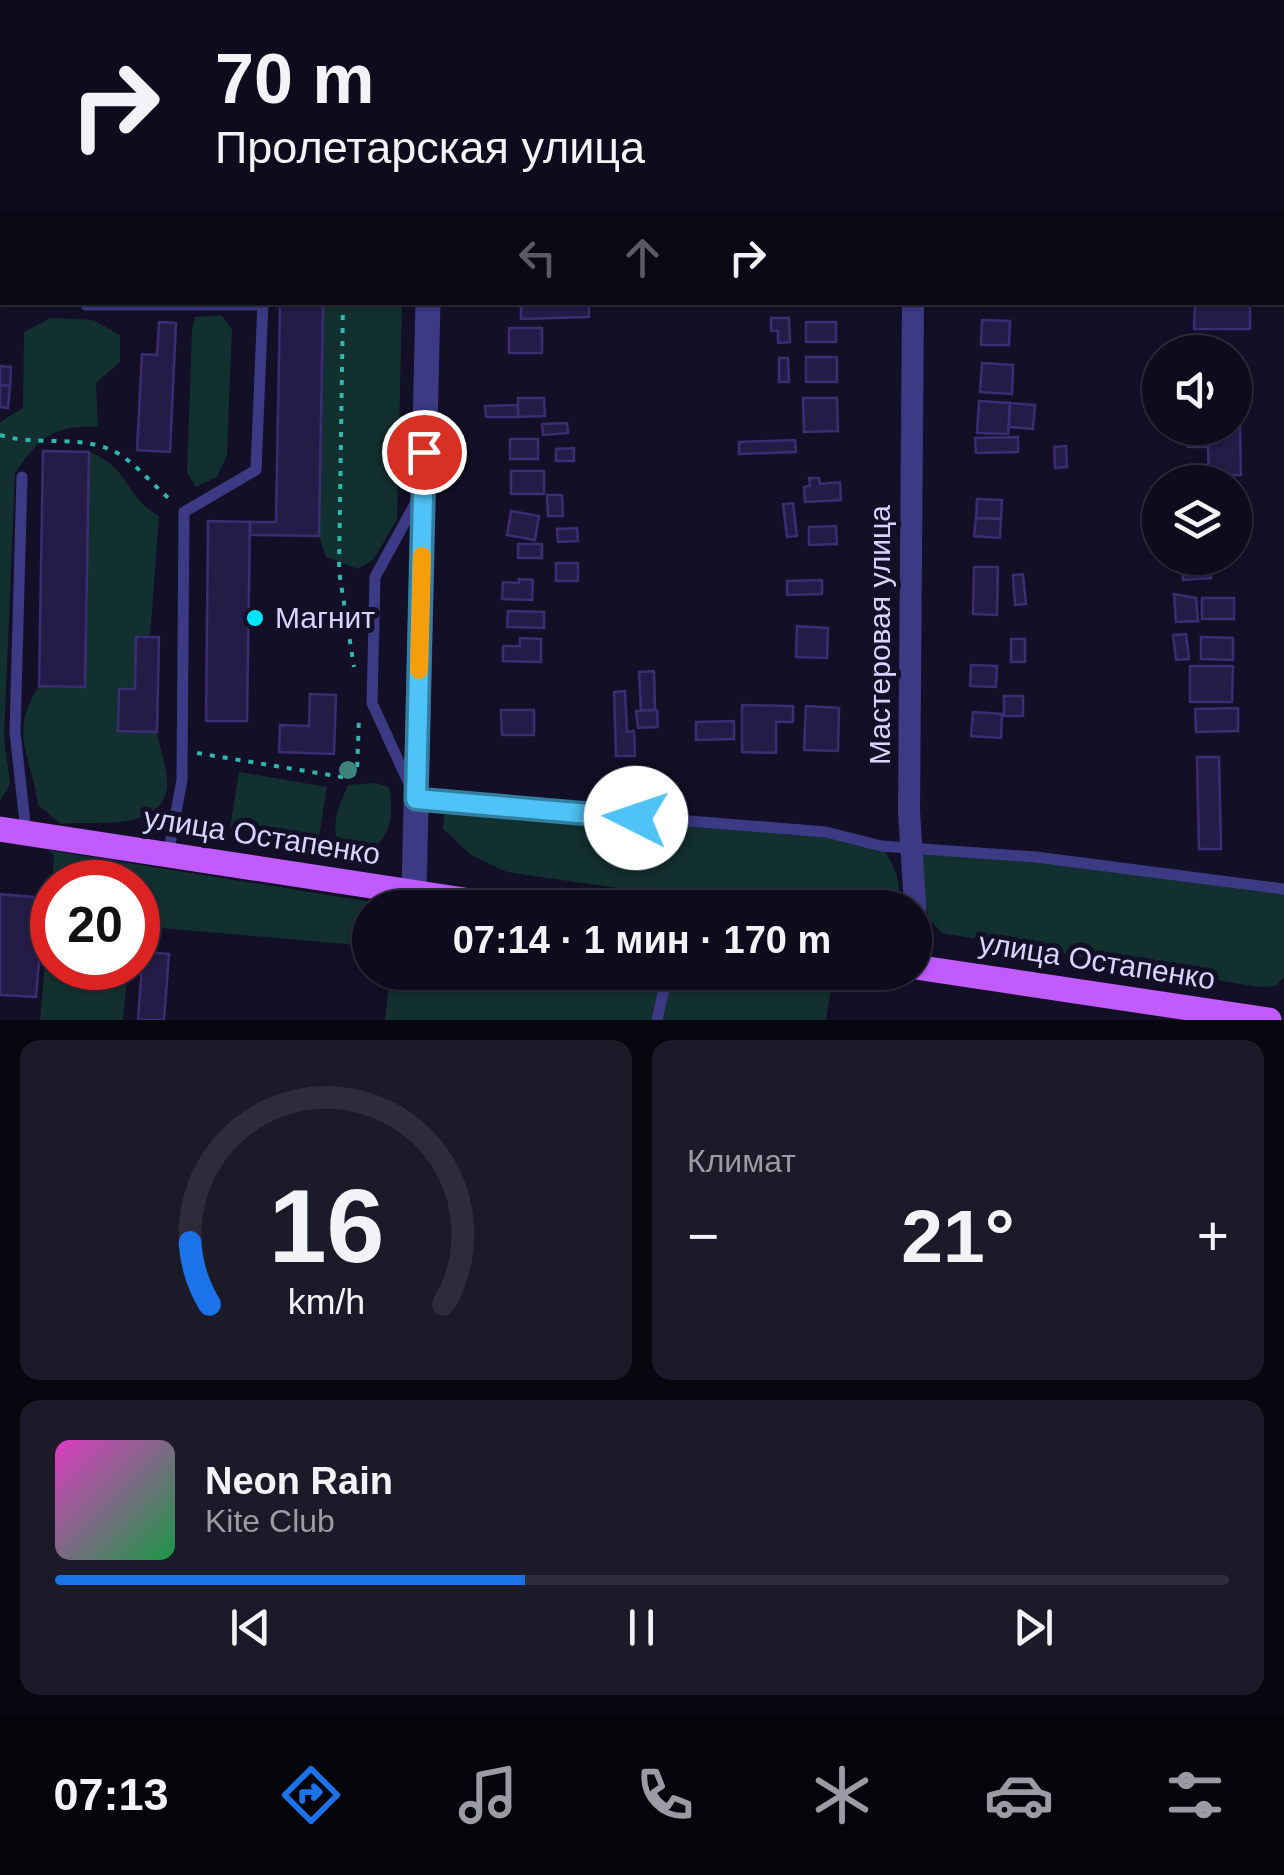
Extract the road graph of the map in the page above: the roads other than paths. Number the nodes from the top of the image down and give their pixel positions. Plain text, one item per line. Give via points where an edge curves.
1 (263, 305) edge
2 (428, 305) edge
3 (913, 305) edge
4 (22, 476) dead end
5 (423, 490) junction
6 (416, 799) junction
7 (13, 830) edge
8 (912, 845) junction
9 (168, 854) junction
10 (1284, 889) edge
11 (401, 890) edge
12 (414, 890) edge
13 (914, 890) edge
14 (932, 970) edge
15 (664, 990) edge
16 (657, 1020) edge
17 (1270, 1020) edge

1 - 9 lane via 256,470 184,512 182,780
2 - 5 street
3 - 8 street, Мастеровая улица
4 - 7 lane
5 - 6 street
5 - 6 lane via 375,576 372,703
6 - 8 lane via 826,832 881,846
6 - 12 street
7 - 9 main road, улица Остапенко
8 - 10 lane
8 - 13 street, Мастеровая улица
9 - 11 main road, улица Остапенко
14 - 17 main road, улица Остапенко
15 - 16 lane

